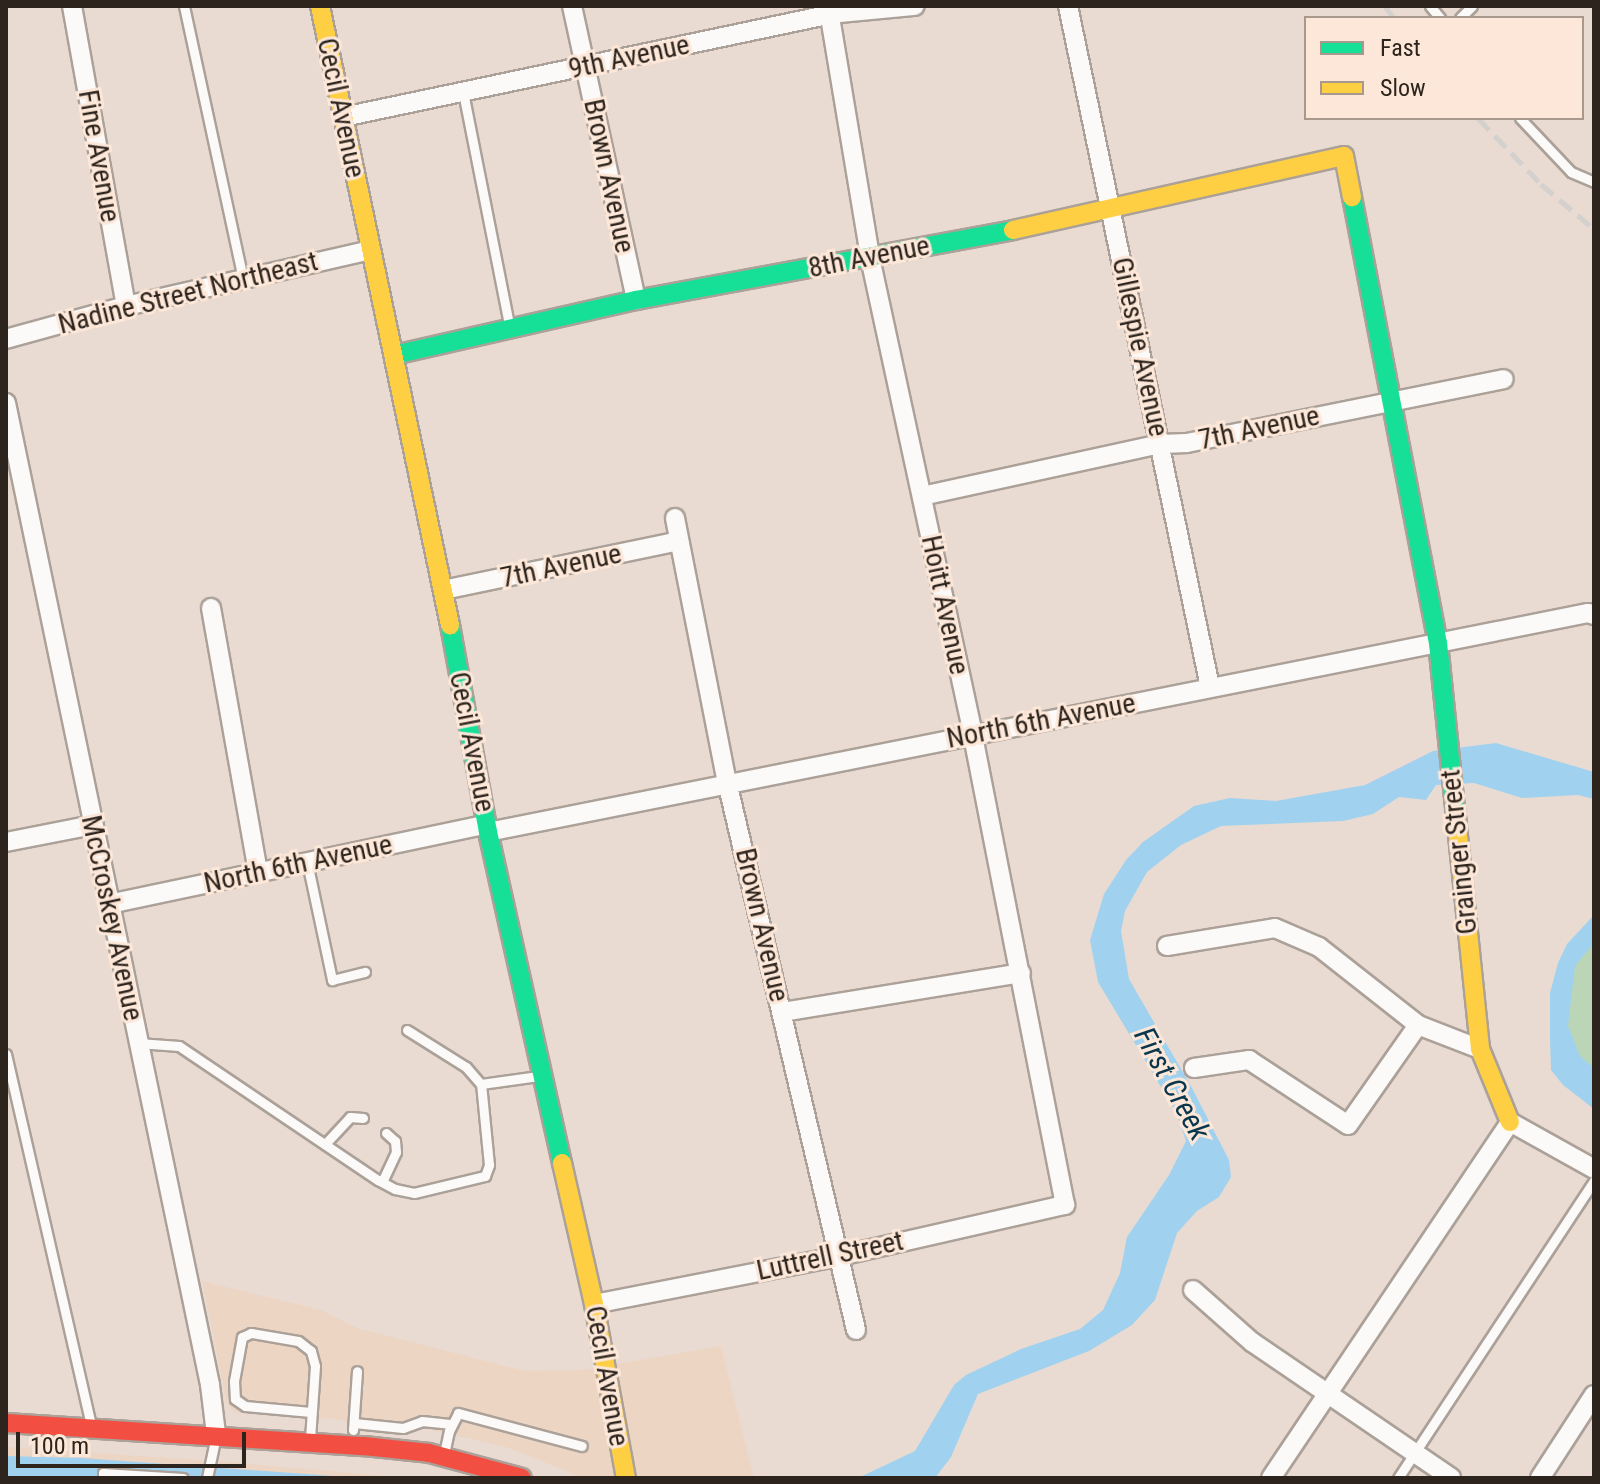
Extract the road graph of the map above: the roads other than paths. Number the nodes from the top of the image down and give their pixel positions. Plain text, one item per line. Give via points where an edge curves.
1 (72, 6) edge
2 (184, 6) edge
3 (320, 6) edge
4 (572, 6) edge
5 (915, 6) edge
6 (1068, 6) edge
7 (829, 10) edge
8 (586, 67) junction
9 (463, 92) junction
10 (343, 117) junction
11 (1522, 120) edge
12 (1344, 156) joint
13 (1594, 182) edge
14 (1110, 207) junction
15 (371, 250) junction
16 (870, 256) junction
17 (243, 279) junction
18 (636, 300) junction
19 (126, 306) junction
20 (510, 329) junction
21 (6, 339) edge
22 (394, 355) junction
23 (1504, 379) dead end
24 (1394, 400) junction
25 (6, 403) edge
26 (1161, 444) junction
27 (922, 496) junction
28 (675, 518) dead end
29 (679, 541) junction
30 (443, 590) junction
31 (211, 608) dead end
32 (1594, 615) edge
33 (1438, 643) junction
34 (1210, 687) junction
35 (973, 734) junction
36 (727, 782) junction
37 (93, 825) junction
38 (488, 828) junction
39 (6, 842) edge
40 (307, 862) junction
41 (258, 872) junction
42 (109, 904) junction
43 (1167, 946) dead end
44 (365, 972) dead end
45 (1021, 973) junction
46 (783, 1012) junction
47 (1418, 1025) junction
48 (407, 1030) dead end
49 (138, 1043) junction
50 (1480, 1049) junction
51 (6, 1054) edge
52 (1194, 1068) dead end
53 (543, 1075) junction
54 (481, 1084) junction
55 (363, 1118) dead end
56 (1510, 1122) junction
57 (386, 1133) dead end
58 (325, 1144) junction
59 (1594, 1169) edge
60 (1594, 1181) edge
61 (382, 1182) junction
62 (1065, 1205) joint
63 (840, 1256) junction
64 (1193, 1290) dead end
65 (594, 1304) junction
66 (856, 1330) dead end
67 (357, 1371) dead end
68 (234, 1381) junction
69 (210, 1385) junction
70 (1327, 1395) junction
71 (1594, 1395) edge
72 (311, 1412) junction
73 (6, 1423) edge
74 (354, 1423) junction
75 (452, 1424) junction
76 (91, 1427) junction
77 (216, 1434) junction
78 (310, 1442) junction
79 (352, 1445) junction
80 (582, 1446) dead end
81 (1414, 1453) junction
82 (443, 1457) junction
83 (103, 1478) edge
84 (183, 1478) edge
85 (207, 1478) edge
86 (522, 1478) edge
87 (626, 1478) edge
88 (1271, 1478) edge
89 (1398, 1478) edge
90 (1451, 1478) edge
91 (1540, 1478) edge

1 - 19 street, Fine Avenue
2 - 17 lane
3 - 10 street, Cecil Avenue
4 - 8 street, Brown Avenue
5 - 7 street, 9th Avenue
6 - 14 street, Gillespie Avenue
7 - 8 street, 9th Avenue
7 - 16 street, Hoitt Avenue
8 - 9 street, 9th Avenue
8 - 18 street, Brown Avenue
9 - 10 street, 9th Avenue
9 - 20 lane
10 - 15 street, Cecil Avenue
11 - 13 lane via 1571,172
12 - 14 street, 8th Avenue
12 - 24 street, Grainger Street
14 - 16 street, 8th Avenue
14 - 26 street, Gillespie Avenue
15 - 17 street, Nadine Street Northeast
15 - 22 street, Cecil Avenue
16 - 18 street, 8th Avenue
16 - 27 street, Hoitt Avenue
17 - 19 street, Nadine Street Northeast
18 - 20 street, 8th Avenue
19 - 21 street, Nadine Street Northeast
20 - 22 street, 8th Avenue
22 - 30 street, Cecil Avenue
23 - 24 street, 7th Avenue
24 - 26 street, 7th Avenue
24 - 33 street, Grainger Street
25 - 37 street, McCroskey Avenue
26 - 27 street, 7th Avenue
26 - 34 street, Gillespie Avenue
27 - 35 street, Hoitt Avenue
28 - 29 street, Brown Avenue
29 - 30 street, 7th Avenue
29 - 36 street, Brown Avenue
30 - 38 street, Cecil Avenue
31 - 41 street
32 - 33 street, North 6th Avenue
33 - 34 street, North 6th Avenue
33 - 50 street, Grainger Street
34 - 35 street, North 6th Avenue
35 - 36 street, North 6th Avenue
35 - 45 street, Hoitt Avenue
36 - 38 street, North 6th Avenue
36 - 46 street, Brown Avenue
37 - 39 street
37 - 42 street, McCroskey Avenue
38 - 40 street, North 6th Avenue
38 - 53 street, Cecil Avenue
40 - 41 street, North 6th Avenue
40 - 44 lane via 332,980
41 - 42 street, North 6th Avenue
42 - 49 street, McCroskey Avenue
43 - 47 street via 1275,928 1319,947
45 - 46 street
45 - 62 street, Hoitt Avenue
46 - 63 street, Brown Avenue
47 - 50 street
47 - 52 street via 1348,1125 1249,1060
48 - 54 lane via 466,1067
49 - 58 lane via 179,1046
49 - 69 street, McCroskey Avenue
50 - 56 street, Grainger Street
51 - 76 lane
53 - 54 lane
53 - 65 street, Cecil Avenue
54 - 61 lane via 489,1165 485,1176 414,1193
55 - 58 lane via 350,1117
56 - 59 street
56 - 70 street
57 - 61 lane via 395,1141 396,1152
58 - 61 lane
60 - 81 lane
62 - 63 street, Luttrell Street
63 - 65 street, Luttrell Street
63 - 66 street, Brown Avenue
64 - 70 street via 1252,1342
65 - 87 street, Cecil Avenue
67 - 74 lane
68 - 69 lane
68 - 72 lane via 235,1399 245,1406
68 - 72 lane via 242,1337 251,1333 298,1341 311,1351 315,1366
69 - 77 street, McCroskey Avenue
70 - 81 street
70 - 88 street
71 - 91 street
72 - 78 lane
73 - 76 street
74 - 75 lane via 403,1428 422,1421
74 - 79 lane
75 - 80 lane via 458,1413
75 - 82 lane
76 - 77 street
77 - 78 street
77 - 85 lane
78 - 79 street
79 - 82 street
81 - 89 lane
81 - 90 street
82 - 86 street
83 - 84 lane via 103,1473

